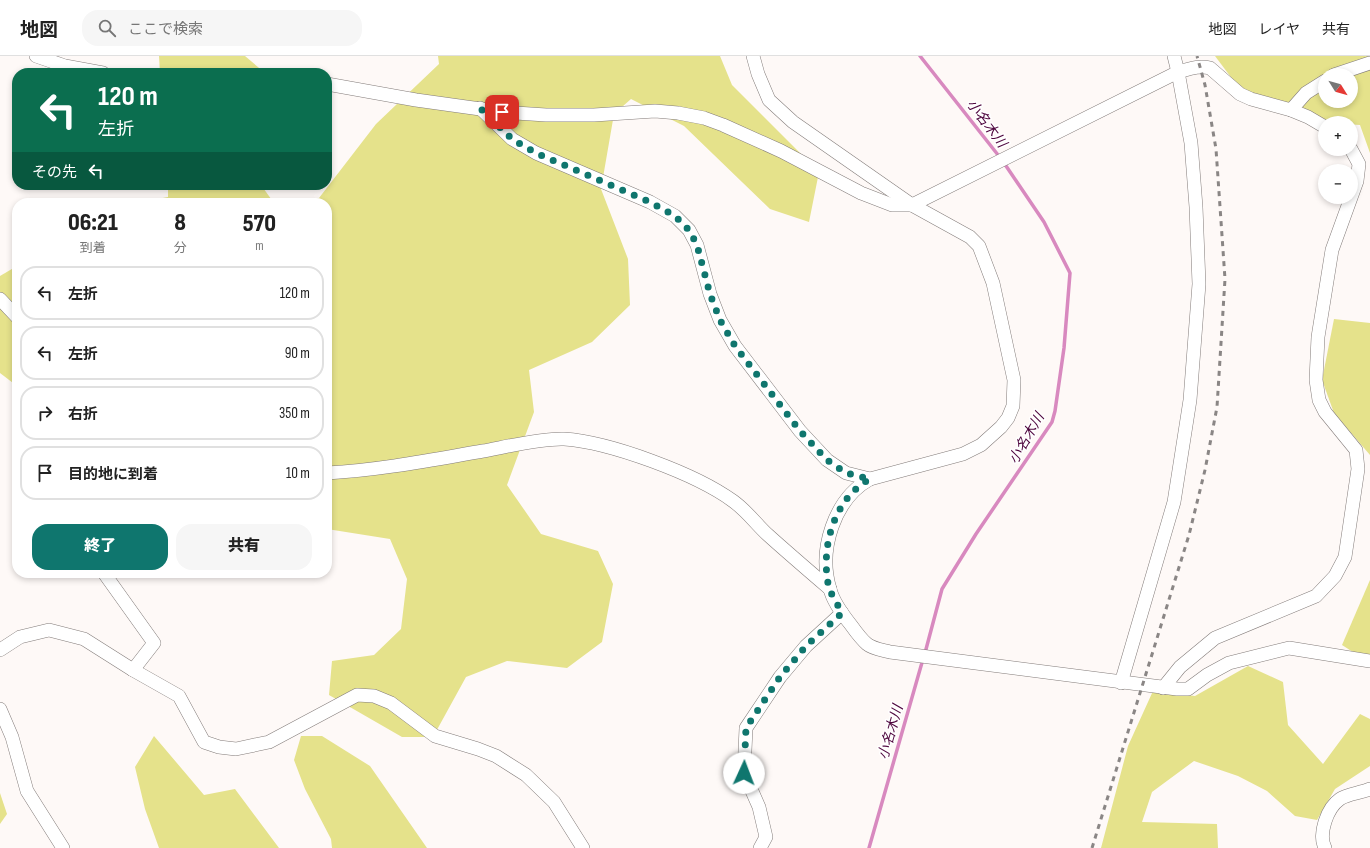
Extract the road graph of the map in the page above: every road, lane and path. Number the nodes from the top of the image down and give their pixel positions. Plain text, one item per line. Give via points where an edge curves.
1 (36, 56) edge
2 (753, 56) edge
3 (1174, 56) edge
4 (1370, 63) edge
5 (76, 68) edge
6 (1355, 68) edge
7 (1178, 72) junction
8 (332, 85) edge
9 (1318, 85) edge
10 (480, 108) junction
11 (1291, 110) junction
12 (1318, 122) edge
13 (1355, 156) edge
14 (912, 205) junction
15 (0, 299) edge
16 (12, 312) edge
17 (332, 473) edge
18 (870, 479) junction
19 (108, 578) edge
20 (830, 589) junction
21 (842, 613) junction
22 (0, 650) edge
23 (1370, 661) edge
24 (133, 670) junction
25 (1121, 683) junction
26 (1163, 688) junction
27 (0, 709) edge
28 (1370, 789) edge
29 (63, 848) edge
30 (583, 848) edge
31 (760, 848) edge
32 (1325, 848) edge

1 - 5 street
2 - 14 street via 769,100 793,122
3 - 7 street
4 - 6 street
7 - 11 street via 1204,66 1210,68 1240,94
7 - 14 street
7 - 25 street via 1191,143 1199,284 1190,400 1174,502
8 - 10 street
9 - 11 street via 1306,93
10 - 14 street via 546,115 655,112 698,117 723,125 781,151 861,193 892,205
10 - 18 street via 512,139 536,153 650,202 675,216 689,230 697,245 710,294 720,320 735,346 800,431 827,460 846,473
11 - 12 street
13 - 26 street via 1359,164 1357,181 1332,250 1318,337 1316,380 1319,400 1325,412 1356,450 1358,468 1345,557 1335,576 1316,596 1215,638 1180,667
14 - 18 street via 970,237 979,246 993,283 1010,357 1014,380 1013,406 1001,427 981,445 964,454
15 - 16 street
17 - 20 street via 358,472 563,439 597,444 650,460 711,487 733,501
18 - 20 street via 847,498 829,536 826,558
19 - 24 street via 154,643
20 - 21 street
21 - 25 street via 867,644 890,652
21 - 31 street via 806,646 780,677 746,728 744,773 759,807 766,837
22 - 24 street via 20,636 49,630 84,639
23 - 26 street via 1289,648 1229,663 1188,689
24 - 30 street via 179,696 204,742 219,747 236,749 269,742 357,695 374,696 391,702 435,736 490,754 526,775 554,802
25 - 26 street
27 - 29 street via 14,742 27,791
28 - 32 street via 1340,798 1332,807 1325,822 1322,843

